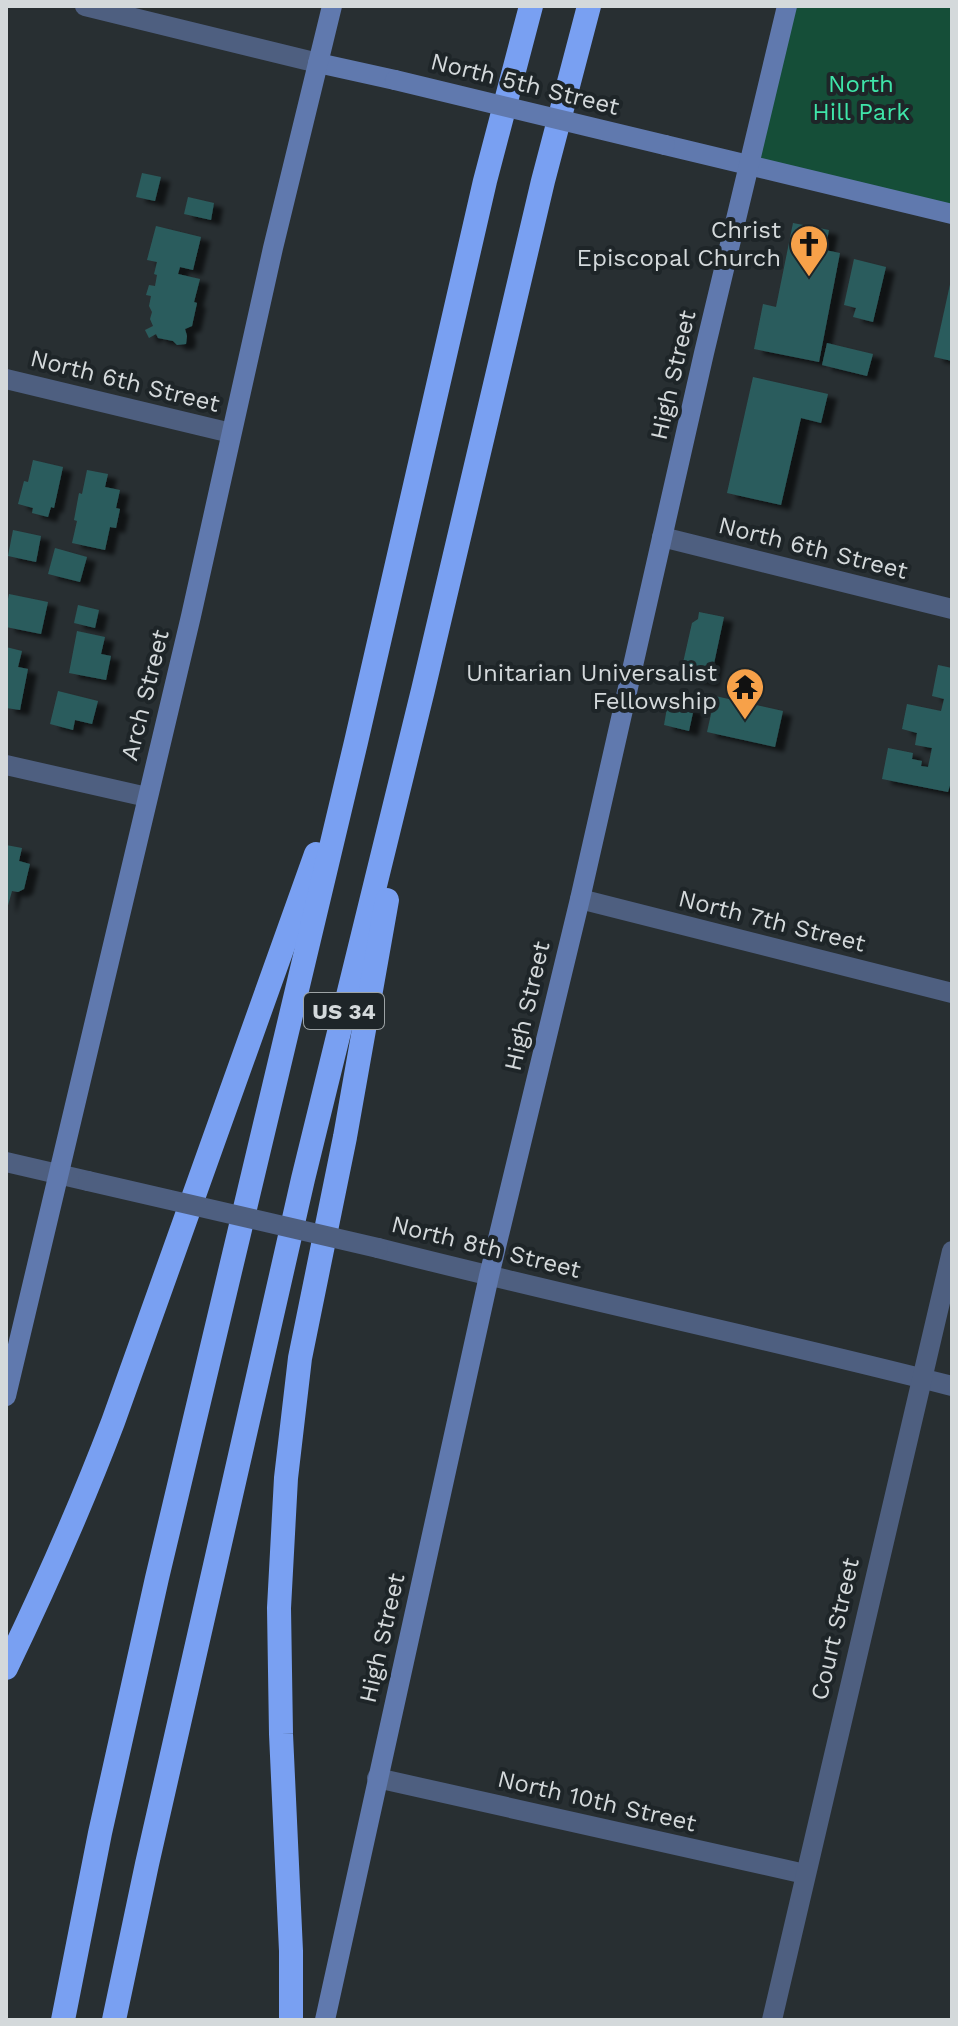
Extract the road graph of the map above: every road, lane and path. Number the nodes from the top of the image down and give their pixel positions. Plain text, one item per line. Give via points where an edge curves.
1 (85, 6) edge
2 (332, 6) edge
3 (531, 6) edge
4 (589, 6) edge
5 (787, 6) edge
6 (318, 63) junction
7 (748, 165) junction
8 (952, 214) edge
9 (6, 379) edge
10 (231, 433) junction
11 (662, 537) junction
12 (952, 609) edge
13 (423, 690) junction
14 (356, 742) junction
15 (6, 765) edge
16 (147, 797) junction
17 (580, 899) junction
18 (952, 993) edge
19 (6, 1162) edge
20 (58, 1175) junction
21 (952, 1251) edge
22 (489, 1276) junction
23 (921, 1378) junction
24 (952, 1386) edge
25 (6, 1396) edge
26 (6, 1668) edge
27 (377, 1778) junction
28 (805, 1874) junction
29 (63, 2020) edge
30 (114, 2020) edge
31 (291, 2020) edge
32 (325, 2020) edge
33 (772, 2020) edge

1 - 6 street, North 5th Street
2 - 6 street, Arch Street
3 - 14 highway, US 34 via 485,181
4 - 13 highway, US 34
5 - 7 street, High Street
6 - 7 street, North 5th Street, bridge
6 - 10 street, Arch Street
7 - 8 street, North 5th Street
7 - 11 street, High Street
9 - 10 street, North 6th Street
10 - 16 street, Arch Street
11 - 12 street, North 6th Street
11 - 17 street, High Street
13 - 30 highway, US 34 via 303,1179
13 - 31 highway via 345,1137 300,1358 286,1478 279,1608
14 - 26 highway via 113,1422 82,1504
14 - 29 highway, US 34 via 157,1578
15 - 16 street
16 - 20 street, Arch Street
17 - 18 street, North 7th Street
17 - 22 street, High Street
19 - 20 street, North 8th Street
20 - 22 street, North 8th Street, bridge
20 - 25 street, Arch Street
21 - 23 street, Court Street
22 - 23 street, North 8th Street
22 - 27 street, High Street
23 - 24 street, North 8th Street
23 - 28 street, Court Street
27 - 28 street, North 10th Street
27 - 32 street, High Street
28 - 33 street, Court Street

